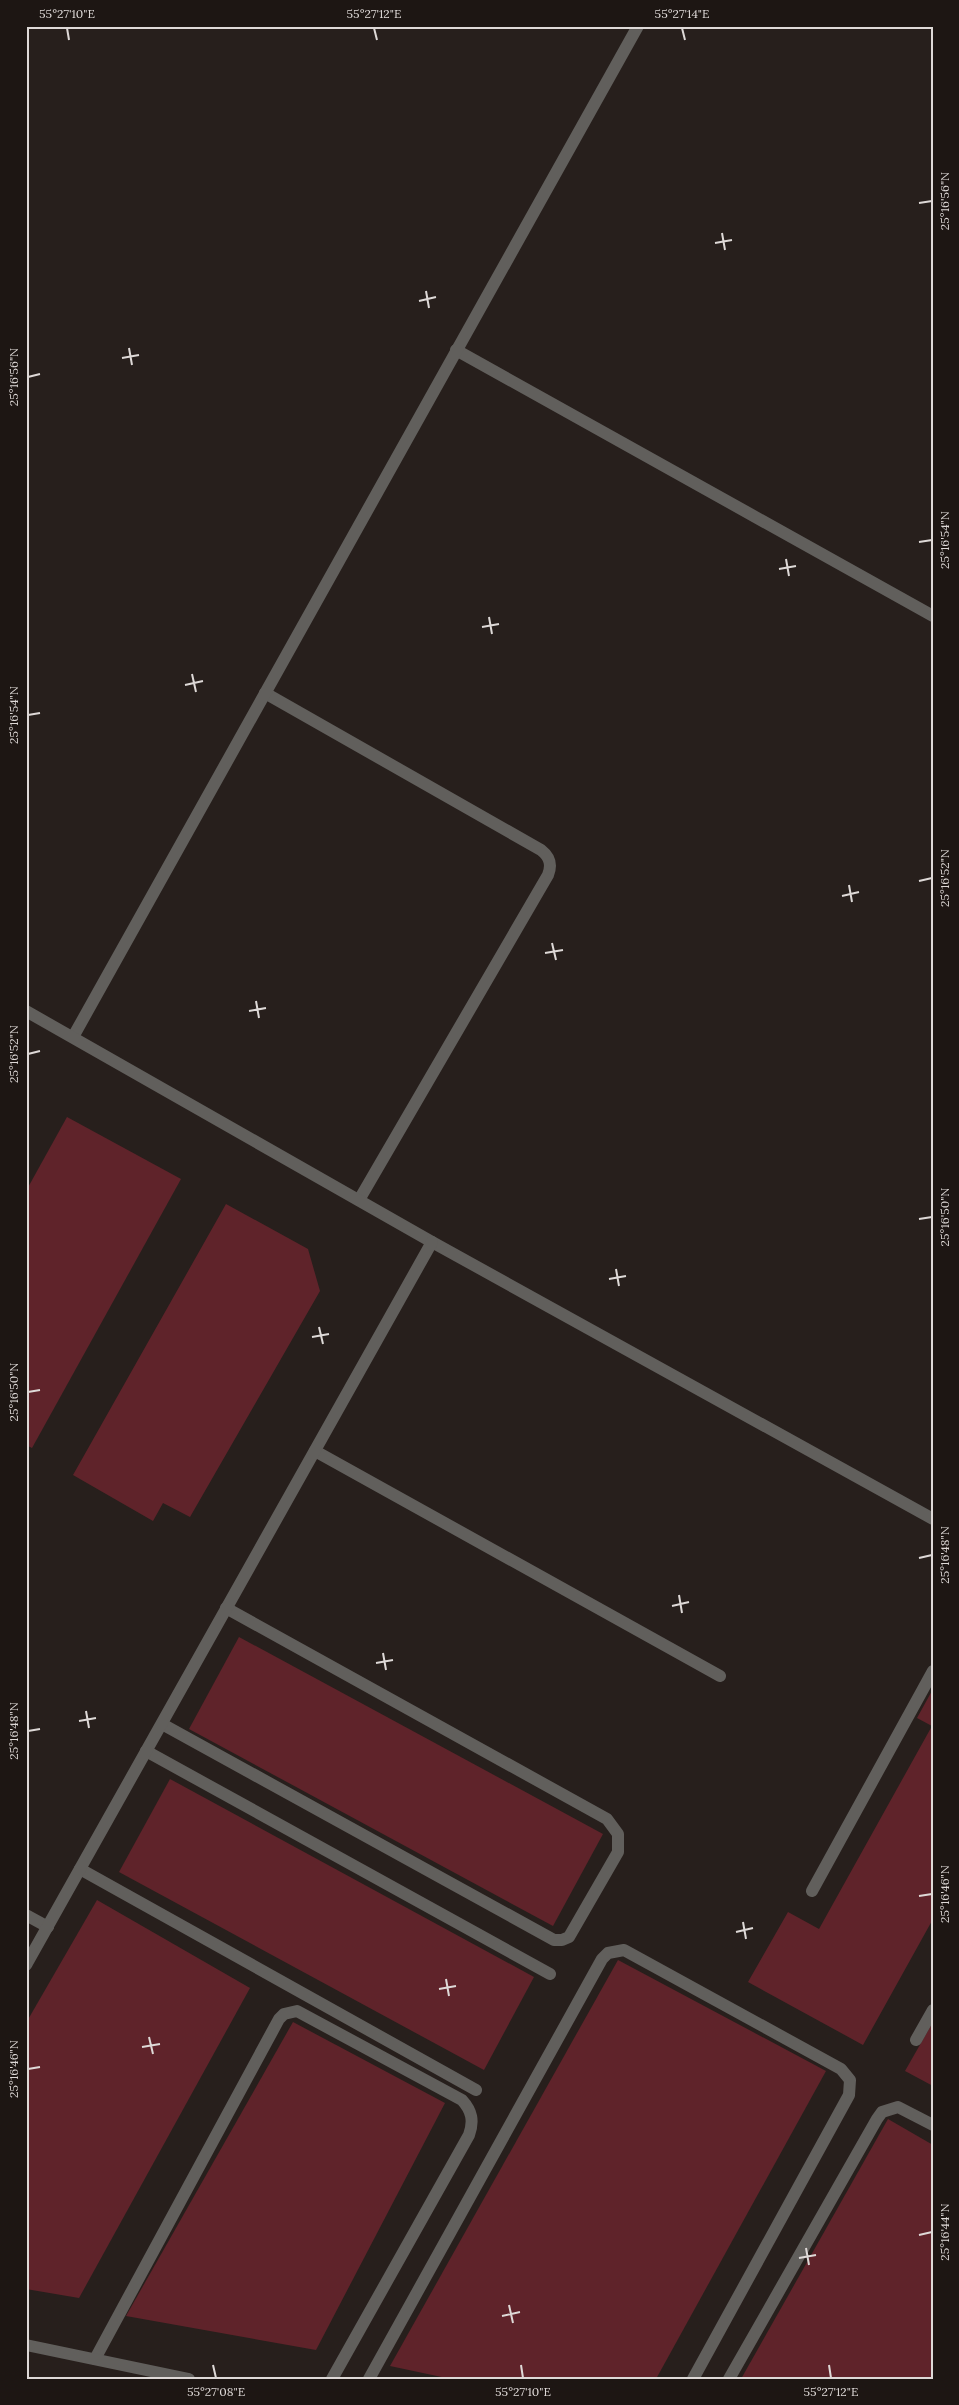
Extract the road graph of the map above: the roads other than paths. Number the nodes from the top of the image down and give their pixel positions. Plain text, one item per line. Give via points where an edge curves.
1 (638, 26) edge
2 (456, 350) junction
3 (933, 616) edge
4 (265, 693) junction
5 (26, 1011) edge
6 (74, 1037) junction
7 (359, 1200) junction
8 (432, 1242) junction
9 (315, 1452) junction
10 (933, 1519) edge
11 (226, 1608) junction
12 (933, 1671) edge
13 (720, 1676) dead end
14 (162, 1724) junction
15 (146, 1750) junction
16 (80, 1870) junction
17 (812, 1891) dead end
18 (26, 1915) edge
19 (48, 1927) junction
20 (26, 1965) edge
21 (550, 1974) dead end
22 (933, 2010) edge
23 (916, 2040) dead end
24 (476, 2090) dead end
25 (933, 2125) edge
26 (26, 2345) edge
27 (95, 2359) junction
28 (189, 2379) edge
29 (332, 2379) edge
30 (369, 2379) edge
31 (693, 2379) edge
32 (728, 2379) edge

1 - 2 street
2 - 3 street
2 - 4 street
4 - 6 street
4 - 7 street via 541,850 550,863 548,875
5 - 6 street
6 - 7 street
7 - 8 street
8 - 9 street
8 - 10 street
9 - 11 street
9 - 13 street
11 - 14 street
11 - 14 street via 607,1819 618,1834 618,1852 569,1937 554,1940
12 - 17 street
14 - 15 street
15 - 16 street
15 - 21 street
16 - 19 street
16 - 24 street
18 - 19 street
19 - 20 street
22 - 23 street
25 - 32 street via 898,2107 882,2112 876,2119
26 - 27 street
27 - 28 street
27 - 29 street via 279,2019 284,2014 297,2011 462,2100 472,2116 469,2135
30 - 31 street via 602,1959 608,1953 624,1950 842,2069 850,2080 849,2095

